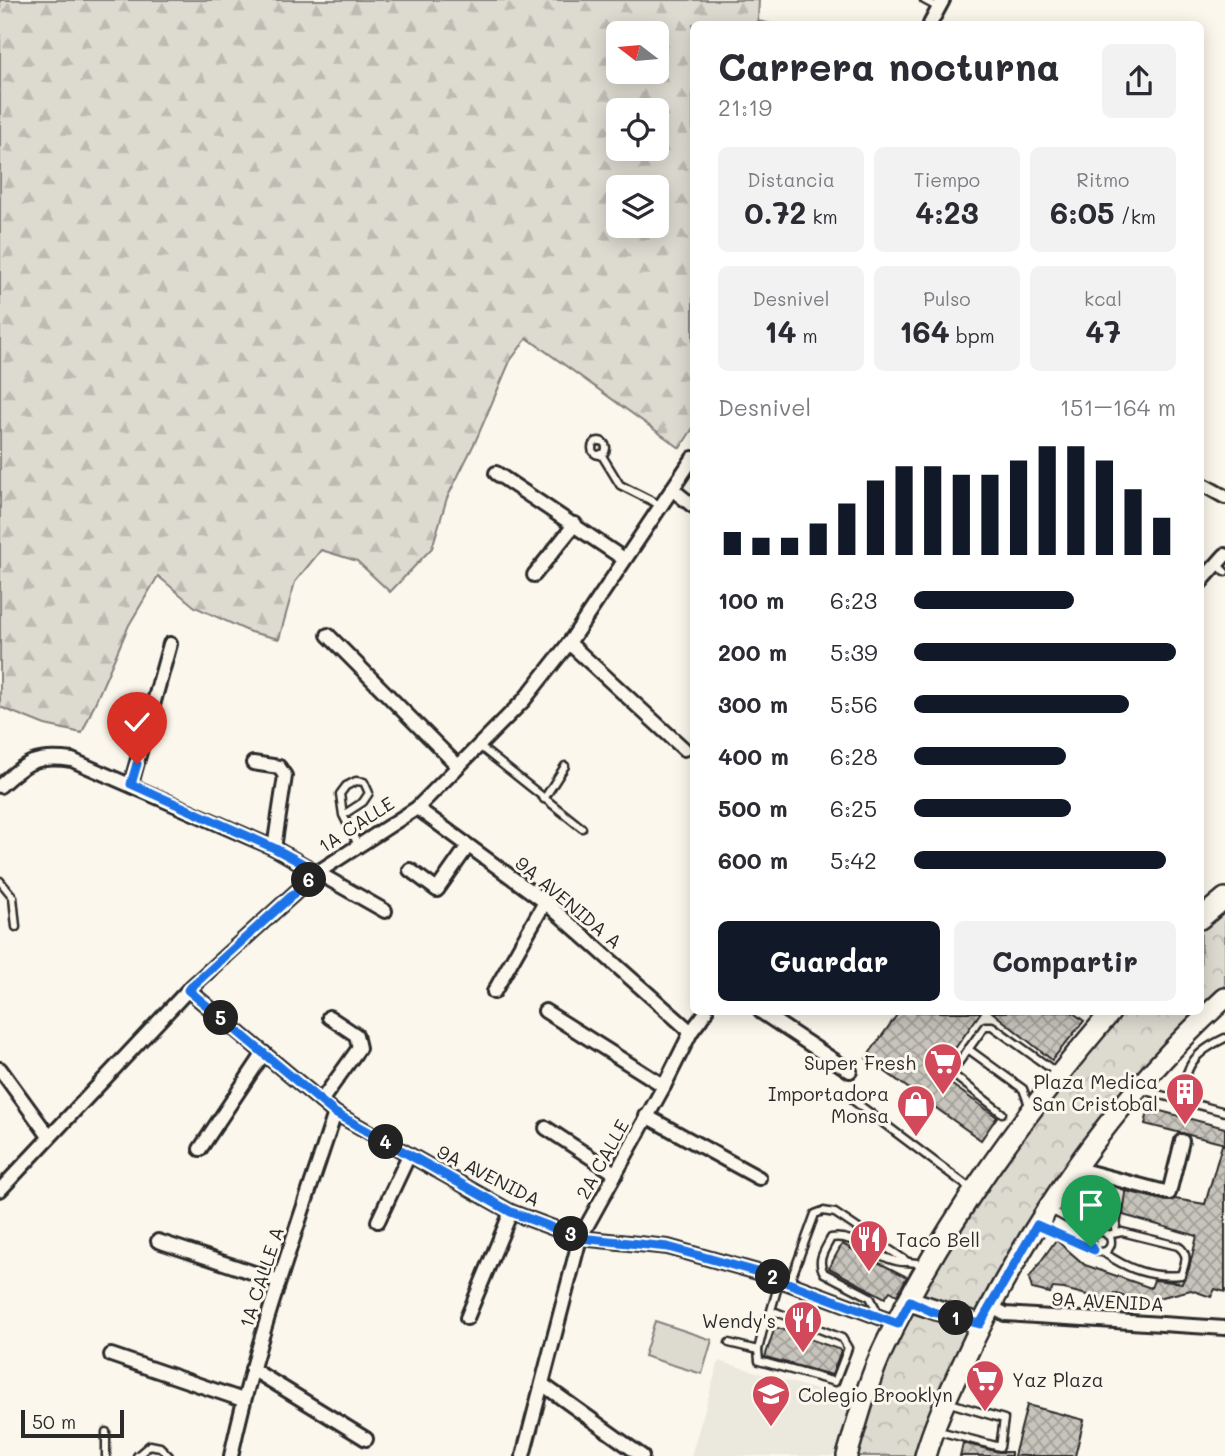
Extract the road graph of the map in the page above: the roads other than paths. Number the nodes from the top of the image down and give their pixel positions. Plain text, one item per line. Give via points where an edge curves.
1 (924, 0) edge
2 (941, 4) edge
3 (932, 21) edge
4 (601, 454) dead end
5 (690, 462) edge
6 (496, 473) dead end
7 (1204, 485) edge
8 (672, 489) junction
9 (1225, 497) edge
10 (690, 504) edge
11 (660, 505) junction
12 (575, 524) junction
13 (624, 559) junction
14 (1222, 564) edge
15 (534, 575) dead end
16 (1204, 580) edge
17 (328, 635) dead end
18 (569, 643) junction
19 (170, 644) dead end
20 (479, 746) junction
21 (684, 748) dead end
22 (253, 763) dead end
23 (457, 765) junction
24 (565, 766) dead end
25 (131, 784) junction
26 (0, 786) edge
27 (544, 799) junction
28 (417, 808) junction
29 (343, 815) junction
30 (582, 828) dead end
31 (358, 845) junction
32 (468, 846) junction
33 (274, 848) junction
34 (411, 870) dead end
35 (318, 872) junction
36 (0, 881) edge
37 (1225, 898) edge
38 (544, 902) junction
39 (385, 911) dead end
40 (1204, 913) edge
41 (16, 927) dead end
42 (188, 990) junction
43 (494, 992) dead end
44 (1222, 1005) edge
45 (545, 1012) dead end
46 (704, 1015) edge
47 (766, 1015) edge
48 (1109, 1015) edge
49 (329, 1017) dead end
50 (691, 1032) junction
51 (1225, 1038) edge
52 (968, 1049) junction
53 (264, 1053) junction
54 (0, 1069) edge
55 (850, 1071) dead end
56 (1059, 1075) junction
57 (664, 1086) junction
58 (1136, 1089) junction
59 (1179, 1100) junction
60 (321, 1101) junction
61 (854, 1101) dead end
62 (1031, 1111) junction
63 (1225, 1112) edge
64 (335, 1113) junction
65 (1002, 1113) dead end
66 (646, 1116) junction
67 (546, 1128) dead end
68 (48, 1135) junction
69 (1182, 1141) dead end
70 (200, 1149) dead end
71 (409, 1155) junction
72 (1072, 1172) junction
73 (615, 1174) junction
74 (759, 1178) dead end
75 (0, 1190) edge
76 (972, 1190) junction
77 (511, 1212) junction
78 (1043, 1216) junction
79 (378, 1221) dead end
80 (1115, 1232) junction
81 (1095, 1234) junction
82 (1107, 1235) junction
83 (580, 1238) junction
84 (158, 1241) dead end
85 (1094, 1250) junction
86 (1103, 1252) junction
87 (908, 1262) junction
88 (930, 1263) junction
89 (785, 1280) junction
90 (278, 1281) junction
91 (820, 1294) junction
92 (910, 1301) junction
93 (990, 1306) junction
94 (770, 1314) junction
95 (879, 1315) junction
96 (467, 1318) dead end
97 (811, 1324) junction
98 (898, 1324) junction
99 (980, 1324) junction
100 (1225, 1328) edge
101 (729, 1343) dead end
102 (758, 1350) junction
103 (111, 1355) dead end
104 (252, 1369) junction
105 (542, 1384) junction
106 (243, 1400) junction
107 (945, 1401) junction
108 (933, 1430) junction
109 (106, 1432) dead end
110 (366, 1439) dead end
111 (106, 1456) edge
112 (137, 1456) edge
113 (169, 1456) edge
114 (232, 1456) edge
115 (523, 1456) edge
116 (642, 1456) edge
117 (847, 1456) edge
118 (925, 1456) edge

1 - 2 lane
2 - 3 street
4 - 11 lane via 620,485
5 - 8 street, 1A CALLE
6 - 12 street
7 - 9 street
8 - 10 street
8 - 11 street, 1A CALLE
11 - 13 street, 1A CALLE
12 - 13 street
12 - 15 street
13 - 18 street, 1A CALLE
14 - 16 street
17 - 23 street
18 - 20 street, 1A CALLE
18 - 21 street
19 - 25 street
20 - 23 street, 1A CALLE
20 - 27 lane
22 - 33 street via 279,767 285,776
23 - 28 street, 1A CALLE
24 - 27 lane
25 - 26 street via 72,760 50,757 32,760
25 - 33 street
27 - 30 lane
28 - 31 street, 1A CALLE
28 - 32 street, 9A AVENIDA A
29 - 29 lane via 340,794 356,780 363,782 369,793
29 - 31 lane
31 - 35 street, 1A CALLE
32 - 34 street via 437,891
32 - 38 street, 9A AVENIDA A
33 - 35 street
35 - 39 street
35 - 42 street, 1A CALLE
36 - 41 lane via 13,897
37 - 40 main road
38 - 43 street
38 - 50 street, 9A AVENIDA A
42 - 53 street, 9A AVENIDA
42 - 68 street, 1A CALLE
44 - 58 main road
45 - 57 street
46 - 50 street, 2A CALLE
47 - 55 street
48 - 56 main road
49 - 60 street via 356,1035 359,1048
50 - 57 street, 2A CALLE
51 - 59 lane via 1192,1060
52 - 56 lane via 989,1024
52 - 62 lane via 1023,1089
52 - 65 lane via 952,1076
53 - 60 street, 9A AVENIDA
53 - 70 street
54 - 68 street
56 - 62 main road
57 - 66 street, 2A CALLE
58 - 59 lane
58 - 72 main road
59 - 63 lane
60 - 64 street, 9A AVENIDA
61 - 76 lane
62 - 76 main road
64 - 71 street, 9A AVENIDA
64 - 90 street, 1A CALLE A
66 - 73 street, 2A CALLE
66 - 74 street
67 - 73 street
68 - 75 street, 1A CALLE
69 - 72 street via 1169,1193
71 - 77 street, 9A AVENIDA
71 - 79 street
72 - 78 main road
72 - 80 lane via 1121,1193
73 - 83 street, 2A CALLE
76 - 88 main road
77 - 83 street, 9A AVENIDA
77 - 96 street
78 - 81 lane
78 - 85 lane
78 - 93 main road
80 - 82 lane
80 - 86 lane via 1178,1246 1187,1258 1181,1275 1143,1273
81 - 82 lane
81 - 85 lane
82 - 86 lane via 1110,1247
83 - 89 street, 9A AVENIDA via 668,1247
83 - 105 street, 2A CALLE
84 - 90 street
85 - 86 lane
87 - 88 lane
87 - 89 lane via 835,1213 823,1211 815,1214
87 - 95 lane via 889,1261 846,1239 831,1238 820,1260 824,1273 870,1297
88 - 92 main road
89 - 91 street, 9A AVENIDA
89 - 94 lane
90 - 104 street, 1A CALLE A
91 - 95 street, 9A AVENIDA
91 - 97 lane
92 - 98 main road
92 - 99 main road
93 - 99 main road
93 - 100 street, 9A AVENIDA via 1005,1314
94 - 97 lane
94 - 102 lane
95 - 98 street, 9A AVENIDA
97 - 102 lane via 846,1342 848,1348 835,1382 763,1364
98 - 117 main road via 885,1346
99 - 107 main road
101 - 102 lane
103 - 106 street
104 - 106 street, 1A CALLE A
104 - 110 street
105 - 115 street, 2A CALLE
105 - 116 street
106 - 114 street, 1A CALLE A
107 - 108 main road
107 - 108 lane via 1004,1419 1000,1447
108 - 118 main road
109 - 111 lane
112 - 113 lane via 150,1445

